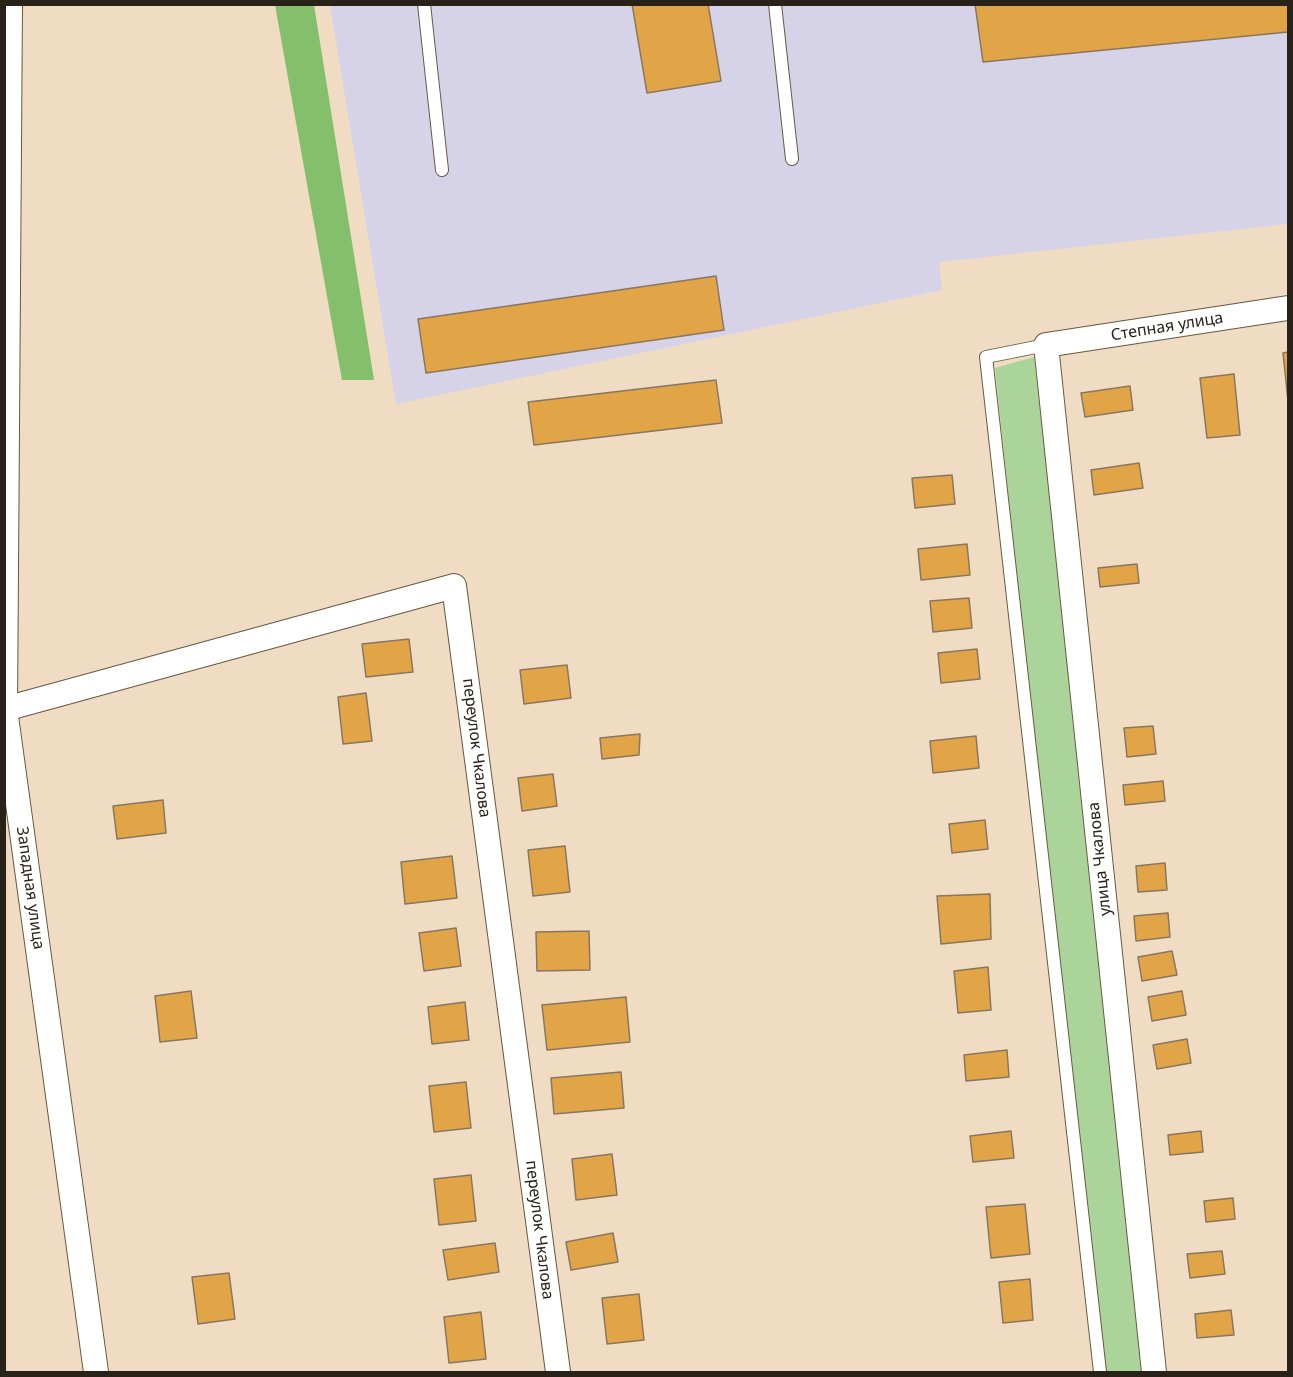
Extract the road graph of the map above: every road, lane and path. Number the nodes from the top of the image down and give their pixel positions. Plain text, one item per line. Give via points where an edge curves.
1 (10, 4) edge
2 (424, 4) edge
3 (775, 4) edge
4 (792, 159) dead end
5 (442, 170) dead end
6 (1288, 308) edge
7 (1046, 345) junction
8 (5, 709) edge
9 (96, 1372) edge
10 (558, 1372) edge
11 (1100, 1372) edge
12 (1154, 1372) edge

1 - 8 street, Западная улица
2 - 5 lane
3 - 4 lane
6 - 7 street, Степная улица
7 - 11 lane via 986,357
7 - 12 street, улица Чкалова
8 - 9 street, Западная улица
8 - 10 street, переулок Чкалова via 454,586

